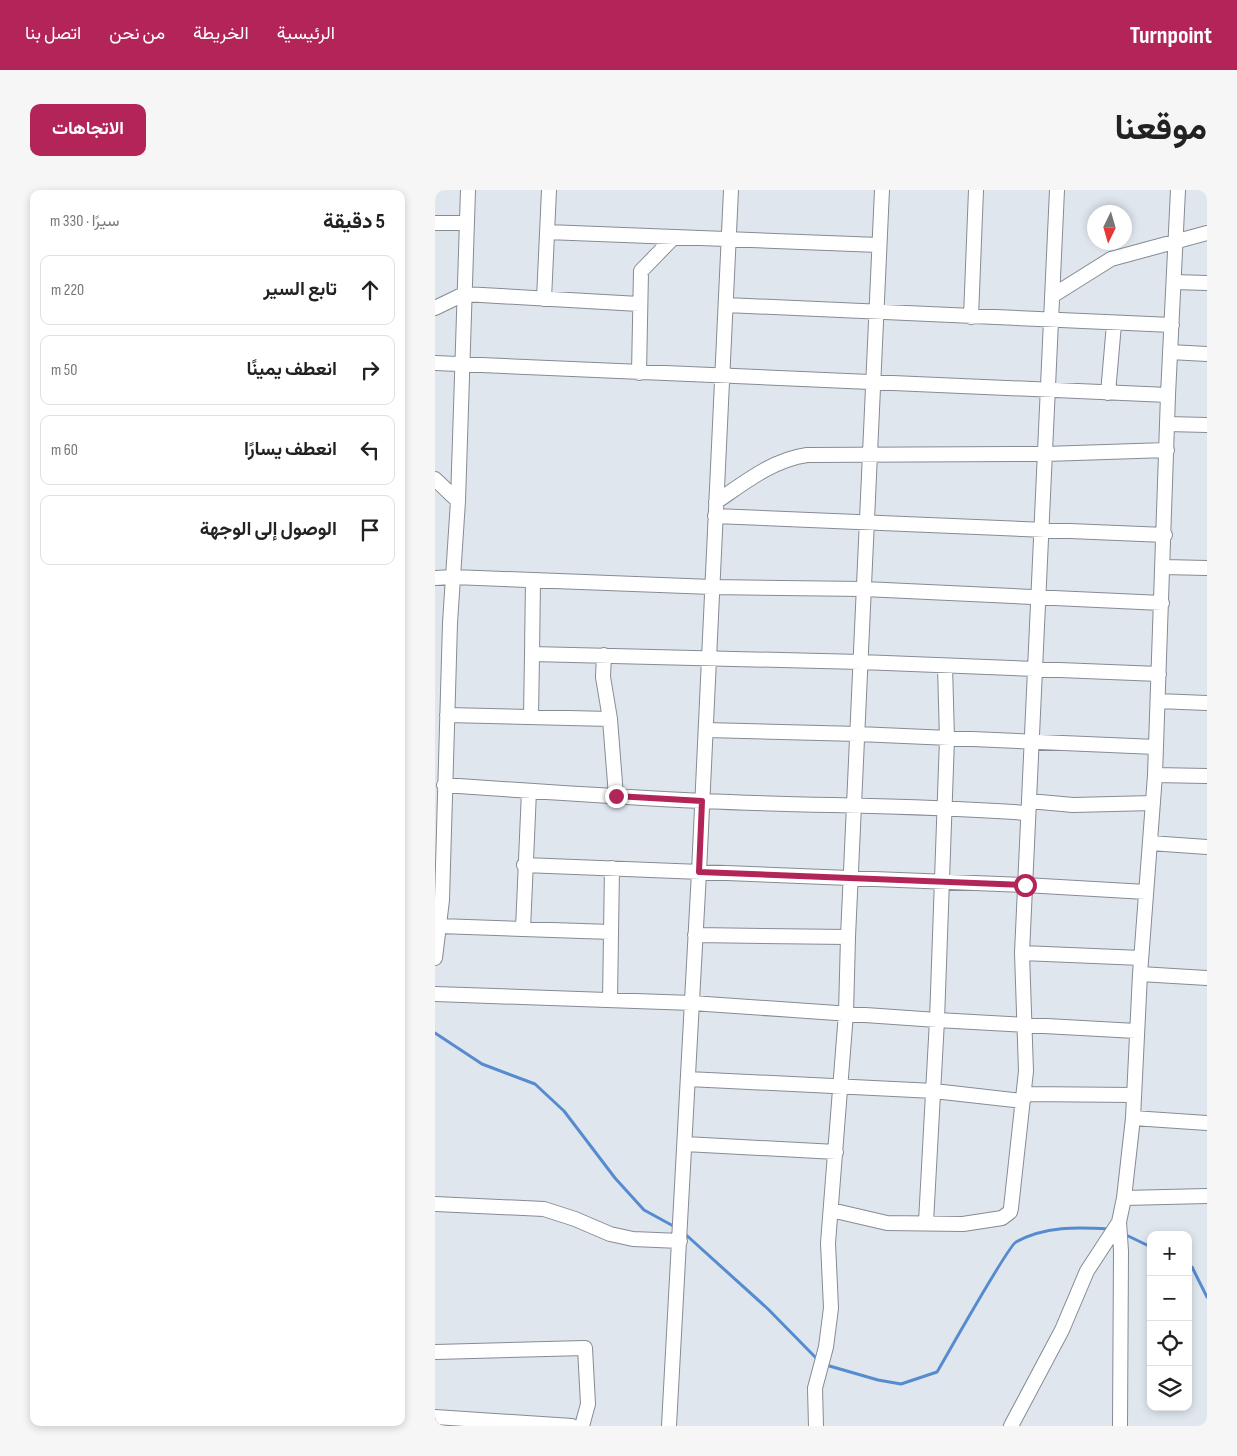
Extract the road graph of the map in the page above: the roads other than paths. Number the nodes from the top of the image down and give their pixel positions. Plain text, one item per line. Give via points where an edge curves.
1 (468, 190) edge
2 (549, 190) edge
3 (731, 190) edge
4 (882, 190) edge
5 (976, 190) edge
6 (1057, 190) edge
7 (1178, 190) edge
8 (435, 223) edge
9 (467, 223) junction
10 (547, 232) junction
11 (1207, 233) edge
12 (674, 237) junction
13 (729, 239) junction
14 (1176, 240) junction
15 (879, 245) junction
16 (1174, 282) junction
17 (1207, 283) edge
18 (464, 294) junction
19 (1052, 296) junction
20 (544, 298) junction
21 (639, 304) junction
22 (726, 306) junction
23 (435, 308) edge
24 (876, 312) junction
25 (971, 317) junction
26 (1051, 322) junction
27 (1114, 324) junction
28 (1171, 325) junction
29 (1170, 352) junction
30 (1207, 354) edge
31 (435, 363) edge
32 (461, 365) junction
33 (639, 373) junction
34 (722, 376) junction
35 (873, 381) junction
36 (1048, 391) junction
37 (1108, 393) junction
38 (1168, 395) junction
39 (1167, 424) junction
40 (1207, 425) edge
41 (1167, 450) junction
42 (870, 453) junction
43 (1045, 454) junction
44 (435, 479) edge
45 (458, 501) junction
46 (716, 509) junction
47 (867, 521) junction
48 (1042, 528) junction
49 (1165, 535) junction
50 (1164, 567) junction
51 (1207, 568) edge
52 (453, 577) junction
53 (435, 578) edge
54 (533, 580) junction
55 (712, 587) junction
56 (864, 589) junction
57 (1039, 597) junction
58 (1162, 602) junction
59 (532, 654) junction
60 (603, 655) junction
61 (709, 660) junction
62 (861, 662) junction
63 (945, 666) junction
64 (1035, 670) junction
65 (1159, 674) junction
66 (1158, 701) junction
67 (1207, 703) edge
68 (447, 715) junction
69 (531, 717) junction
70 (611, 719) junction
71 (706, 730) junction
72 (858, 734) junction
73 (947, 739) junction
74 (1031, 743) junction
75 (1156, 747) junction
76 (440, 766) edge
77 (1155, 774) junction
78 (1207, 776) edge
79 (444, 786) junction
80 (529, 791) junction
81 (616, 796) junction
82 (702, 801) junction
83 (1153, 803) junction
84 (855, 806) junction
85 (944, 806) junction
86 (1029, 807) junction
87 (1150, 843) junction
88 (1207, 848) edge
89 (524, 865) junction
90 (612, 868) junction
91 (699, 872) junction
92 (851, 878) junction
93 (941, 882) junction
94 (1025, 885) junction
95 (1146, 892) junction
96 (439, 926) junction
97 (523, 929) junction
98 (611, 932) junction
99 (695, 935) junction
100 (847, 937) junction
101 (1022, 953) junction
102 (435, 958) edge
103 (1141, 958) junction
104 (1140, 974) junction
105 (1207, 978) edge
106 (435, 994) edge
107 (610, 1000) junction
108 (692, 1003) junction
109 (846, 1013) junction
110 (937, 1020) junction
111 (1024, 1024) junction
112 (1136, 1031) junction
113 (688, 1079) junction
114 (841, 1085) junction
115 (934, 1091) junction
116 (1134, 1095) junction
117 (1023, 1097) junction
118 (1133, 1118) junction
119 (1207, 1123) edge
120 (685, 1144) junction
121 (836, 1152) junction
122 (1207, 1196) edge
123 (1124, 1198) junction
124 (435, 1204) edge
125 (831, 1210) junction
126 (926, 1222) junction
127 (1119, 1222) junction
128 (680, 1241) junction
129 (435, 1352) edge
130 (1120, 1412) junction
131 (435, 1417) edge
132 (572, 1426) edge
133 (582, 1426) edge
134 (669, 1426) edge
135 (816, 1426) edge
136 (1011, 1426) edge
137 (1119, 1426) edge
138 (1131, 1426) edge

1 - 9 street
2 - 10 street
3 - 13 street
4 - 15 street
5 - 25 street
6 - 19 street
7 - 14 street
8 - 9 street
9 - 18 street
10 - 12 street
10 - 20 street
11 - 14 street
12 - 13 street
12 - 21 street via 642,269
13 - 15 street
13 - 22 street
14 - 16 street
14 - 19 street via 1111,259
15 - 24 street
16 - 17 street
16 - 28 street
18 - 20 street
18 - 23 street
18 - 32 street
19 - 26 street
20 - 21 street
21 - 33 street
22 - 24 street
22 - 34 street
24 - 25 street
24 - 35 street
25 - 26 street
26 - 27 street
26 - 36 street
27 - 28 street
27 - 37 street
28 - 29 street
29 - 30 street
29 - 38 street
31 - 32 street
32 - 33 street
32 - 45 street
33 - 34 street
34 - 35 street
34 - 46 street
35 - 36 street
35 - 42 street
36 - 37 street
36 - 43 street
37 - 38 street
38 - 39 street
39 - 40 street
39 - 41 street
41 - 43 street
41 - 49 street
42 - 43 street
42 - 46 street via 817,454 784,460 765,469
42 - 47 street
43 - 48 street
44 - 45 street
45 - 52 street
46 - 47 street
46 - 55 street
47 - 48 street
47 - 56 street
48 - 49 street
48 - 57 street
49 - 50 street
50 - 51 street
50 - 58 street
52 - 53 street
52 - 54 street
52 - 68 street
54 - 55 street
54 - 59 street
55 - 56 street
55 - 61 street
56 - 57 street
56 - 62 street
57 - 58 street
57 - 64 street
58 - 65 street
59 - 60 street
59 - 69 street
60 - 61 street
60 - 70 street via 603,677
61 - 62 street
61 - 71 street
62 - 63 street
62 - 72 street
63 - 64 street
63 - 73 street
64 - 65 street
64 - 74 street
65 - 66 street
66 - 67 street
66 - 75 street
68 - 69 street
68 - 76 street
69 - 70 street
70 - 81 street
71 - 72 street
71 - 82 street
72 - 73 street
72 - 84 street
73 - 74 street
73 - 85 street
74 - 75 street
74 - 86 street
75 - 77 street
76 - 79 street
77 - 78 street
77 - 83 street
79 - 80 street
79 - 96 street
80 - 81 street
80 - 89 street
81 - 82 street
82 - 84 street
82 - 91 street
83 - 86 street
83 - 87 street
84 - 85 street
84 - 92 street
85 - 86 street
85 - 93 street
86 - 94 street
87 - 88 street
87 - 95 street
89 - 90 street
89 - 97 street
90 - 91 street
90 - 98 street
91 - 92 street
91 - 99 street
92 - 93 street
92 - 100 street
93 - 94 street
93 - 110 street
94 - 95 street
94 - 101 street
95 - 103 street
96 - 97 street
96 - 102 street
97 - 98 street
98 - 107 street
99 - 100 street
99 - 108 street
100 - 109 street
101 - 103 street
101 - 111 street
103 - 104 street
104 - 105 street
104 - 112 street
106 - 107 street
107 - 108 street
108 - 109 street
108 - 113 street
109 - 110 street
109 - 114 street
110 - 111 street
110 - 115 street
111 - 112 street
111 - 117 street via 1027,1071
112 - 116 street
113 - 114 street
113 - 120 street
114 - 115 street
114 - 121 street
115 - 117 street
115 - 126 street
116 - 117 street
116 - 118 street
117 - 126 street via 1010,1212 1002,1218 981,1223
118 - 119 street
118 - 123 street
120 - 121 street
120 - 128 street
121 - 125 street
122 - 123 street
123 - 127 street
124 - 128 street via 544,1209 610,1234 633,1239
125 - 126 street via 887,1222
125 - 135 street via 828,1243 831,1308 815,1388
127 - 130 street
127 - 136 street via 1087,1271 1062,1330
128 - 134 street
129 - 133 street via 585,1348 588,1404
130 - 137 street
130 - 138 street
131 - 132 street

